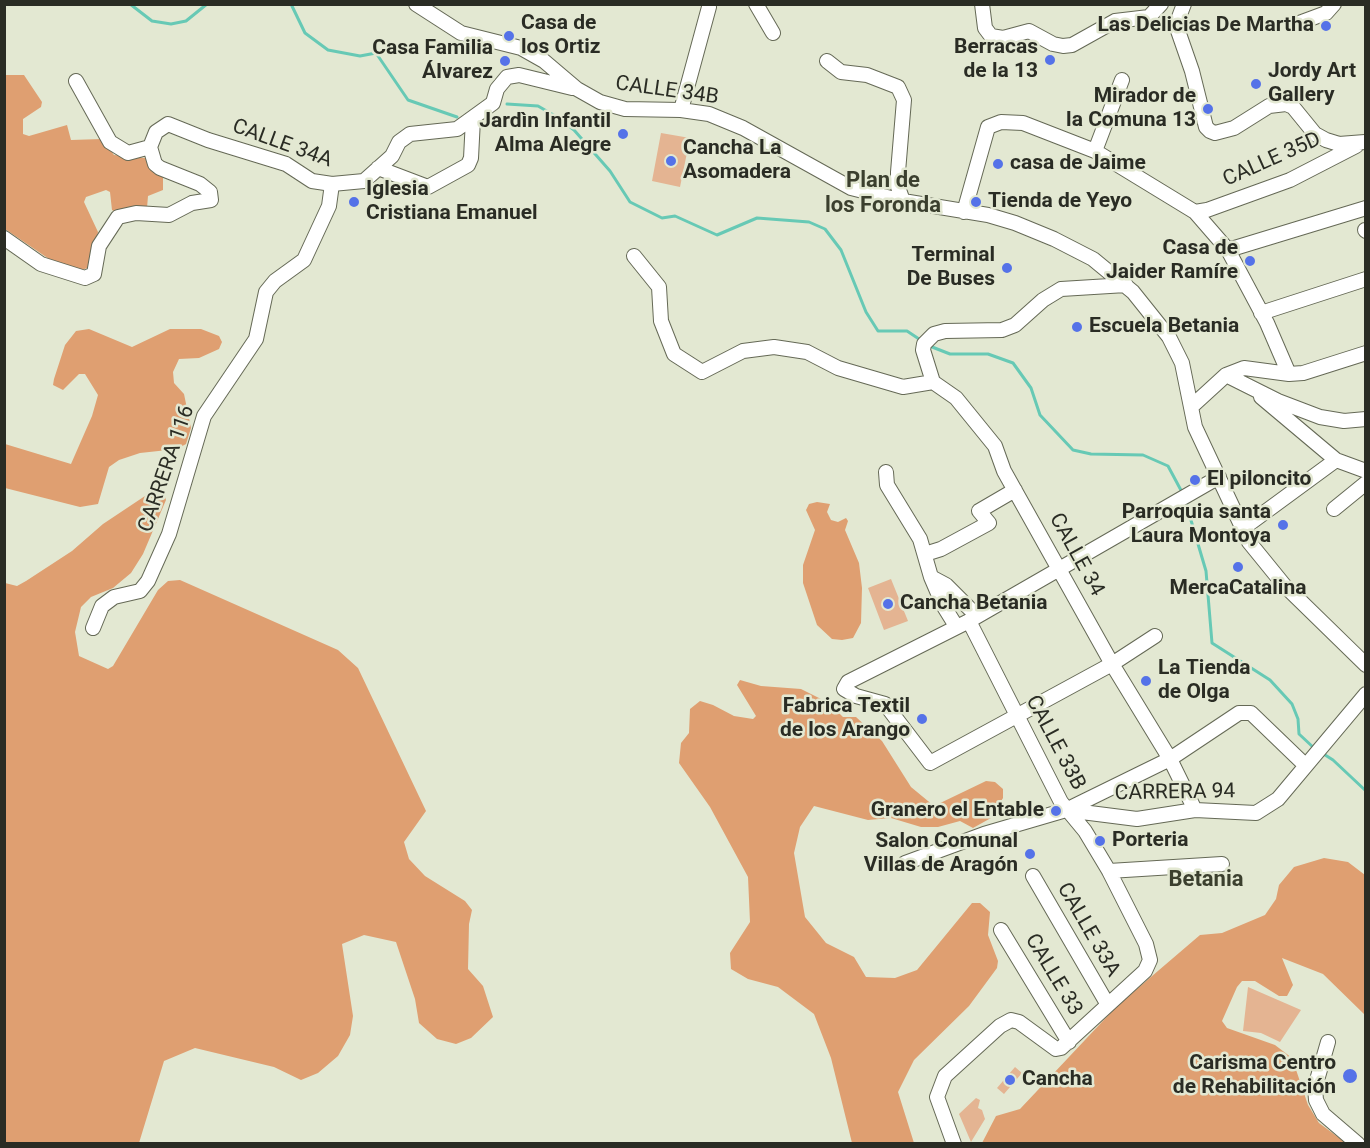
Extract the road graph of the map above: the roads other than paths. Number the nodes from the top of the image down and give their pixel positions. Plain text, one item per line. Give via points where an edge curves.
1 (416, 4) edge
2 (756, 4) edge
3 (982, 4) edge
4 (1161, 4) edge
5 (1184, 4) edge
6 (1335, 4) edge
7 (709, 7) dead end
8 (436, 11) edge
9 (1299, 23) dead end
10 (773, 33) dead end
11 (827, 61) dead end
12 (1122, 80) dead end
13 (76, 81) dead end
14 (577, 89) junction
15 (681, 110) junction
16 (472, 119) junction
17 (1365, 142) edge
18 (150, 147) junction
19 (1095, 151) junction
20 (378, 168) junction
21 (332, 184) junction
22 (903, 201) junction
23 (1361, 209) edge
24 (964, 212) junction
25 (1195, 212) junction
26 (4, 238) edge
27 (1228, 250) junction
28 (634, 256) dead end
29 (1365, 279) edge
30 (1126, 285) junction
31 (1262, 313) junction
32 (1365, 354) edge
33 (1289, 374) junction
34 (1226, 375) junction
35 (933, 382) junction
36 (1256, 391) junction
37 (1191, 407) junction
38 (1365, 419) edge
39 (1336, 460) junction
40 (1365, 471) edge
41 (886, 472) dead end
42 (1219, 477) junction
43 (1365, 483) edge
44 (1015, 490) junction
45 (1334, 509) dead end
46 (1242, 529) junction
47 (925, 554) junction
48 (1059, 567) junction
49 (931, 577) junction
50 (967, 621) junction
51 (93, 628) dead end
52 (1155, 636) dead end
53 (1112, 664) junction
54 (1365, 665) edge
55 (1365, 694) edge
56 (1016, 717) junction
57 (1311, 757) junction
58 (1170, 759) junction
59 (1066, 810) junction
60 (1195, 810) junction
61 (905, 863) dead end
62 (1222, 864) dead end
63 (1109, 872) junction
64 (1033, 876) dead end
65 (1001, 930) dead end
66 (1108, 1005) junction
67 (1069, 1042) junction
68 (1328, 1042) dead end
69 (954, 1143) edge
70 (1358, 1143) edge

1 - 8 street, CALLE 34B
2 - 10 street
3 - 4 street via 985,28 991,36 1004,38 1029,31 1063,46 1115,21 1149,16
5 - 17 street via 1176,25 1210,131 1234,128 1269,106 1286,104 1326,140 1339,144
6 - 9 street via 1326,13
7 - 15 street
8 - 14 street, CALLE 34B via 461,33 521,48 544,61
11 - 22 street via 841,72 867,75 898,87 904,100 898,172
12 - 19 street
13 - 18 street via 117,148 128,153
14 - 15 street, CALLE 34B via 600,102 626,109
14 - 16 street, CALLE 34A via 519,75 507,77 497,89 493,103
15 - 22 street, CALLE 34B via 709,114 743,128 851,188
16 - 20 street, CALLE 34A via 457,129 404,137 392,156
16 - 20 street via 468,165 428,187
17 - 25 street, CALLE 35D via 1283,183
18 - 21 street, CALLE 34A via 156,132 168,124 286,164 312,181
18 - 26 street via 155,164 200,184 210,192 211,200 192,203 169,215 136,213 118,217 99,246 94,274 85,278 41,264
19 - 24 street via 1023,123 1001,122 988,127
19 - 25 street
20 - 21 street, CALLE 34A via 364,182
21 - 51 street, CARRERA 116 via 329,206 304,260 266,292 256,339 204,416 169,534 148,581 140,591 114,597 102,606
22 - 24 street, CALLE 34B
23 - 27 street
24 - 30 street, CALLE 34B via 1015,223 1054,238
25 - 27 street
27 - 31 street
28 - 35 street via 659,287 661,321 674,354 702,372 743,351 774,347 807,352 838,368 903,387
29 - 31 street
30 - 35 street via 1061,289 1015,325 1002,330 934,334 923,350
30 - 37 street, CALLE 34B via 1169,337 1182,363
31 - 33 street
32 - 33 street via 1318,370
33 - 34 street via 1244,368
34 - 36 street
34 - 37 street
35 - 44 street, CALLE 34 via 956,398 995,446
36 - 38 street via 1320,417
36 - 39 street
37 - 42 street, CALLE 34B via 1195,427
39 - 40 street
39 - 46 street
41 - 47 street via 887,485 910,520
42 - 46 street, CALLE 34B
42 - 48 street
43 - 45 street
44 - 47 street via 979,511 989,523
44 - 48 street, CALLE 34
46 - 54 street, CALLE 34B via 1284,585
47 - 49 street
48 - 50 street
48 - 53 street, CALLE 34
49 - 50 street via 946,585
49 - 50 street via 943,605
50 - 56 street, CALLE 33B
50 - 56 street via 848,682 844,686 846,692 885,704 930,763
52 - 53 street
53 - 56 street
53 - 58 street, CALLE 34
55 - 57 street, CARRERA 94
56 - 59 street, CALLE 33B
57 - 58 street via 1251,713 1239,713
57 - 60 street, CARRERA 94 via 1278,799 1256,813
58 - 59 street
58 - 60 street, CALLE 34
59 - 60 street, CARRERA 94 via 1137,819
59 - 61 street, CARRERA 94
59 - 63 street, CALLE 33B via 1085,831
62 - 63 street
63 - 66 street, CALLE 33B via 1146,944 1150,960 1144,971
64 - 66 street, CALLE 33A
65 - 67 street, CALLE 33
66 - 67 street
67 - 69 street via 1056,1049 1019,1023 1011,1020 1000,1026 945,1076 937,1097
68 - 70 street via 1315,1087 1316,1100 1323,1114

